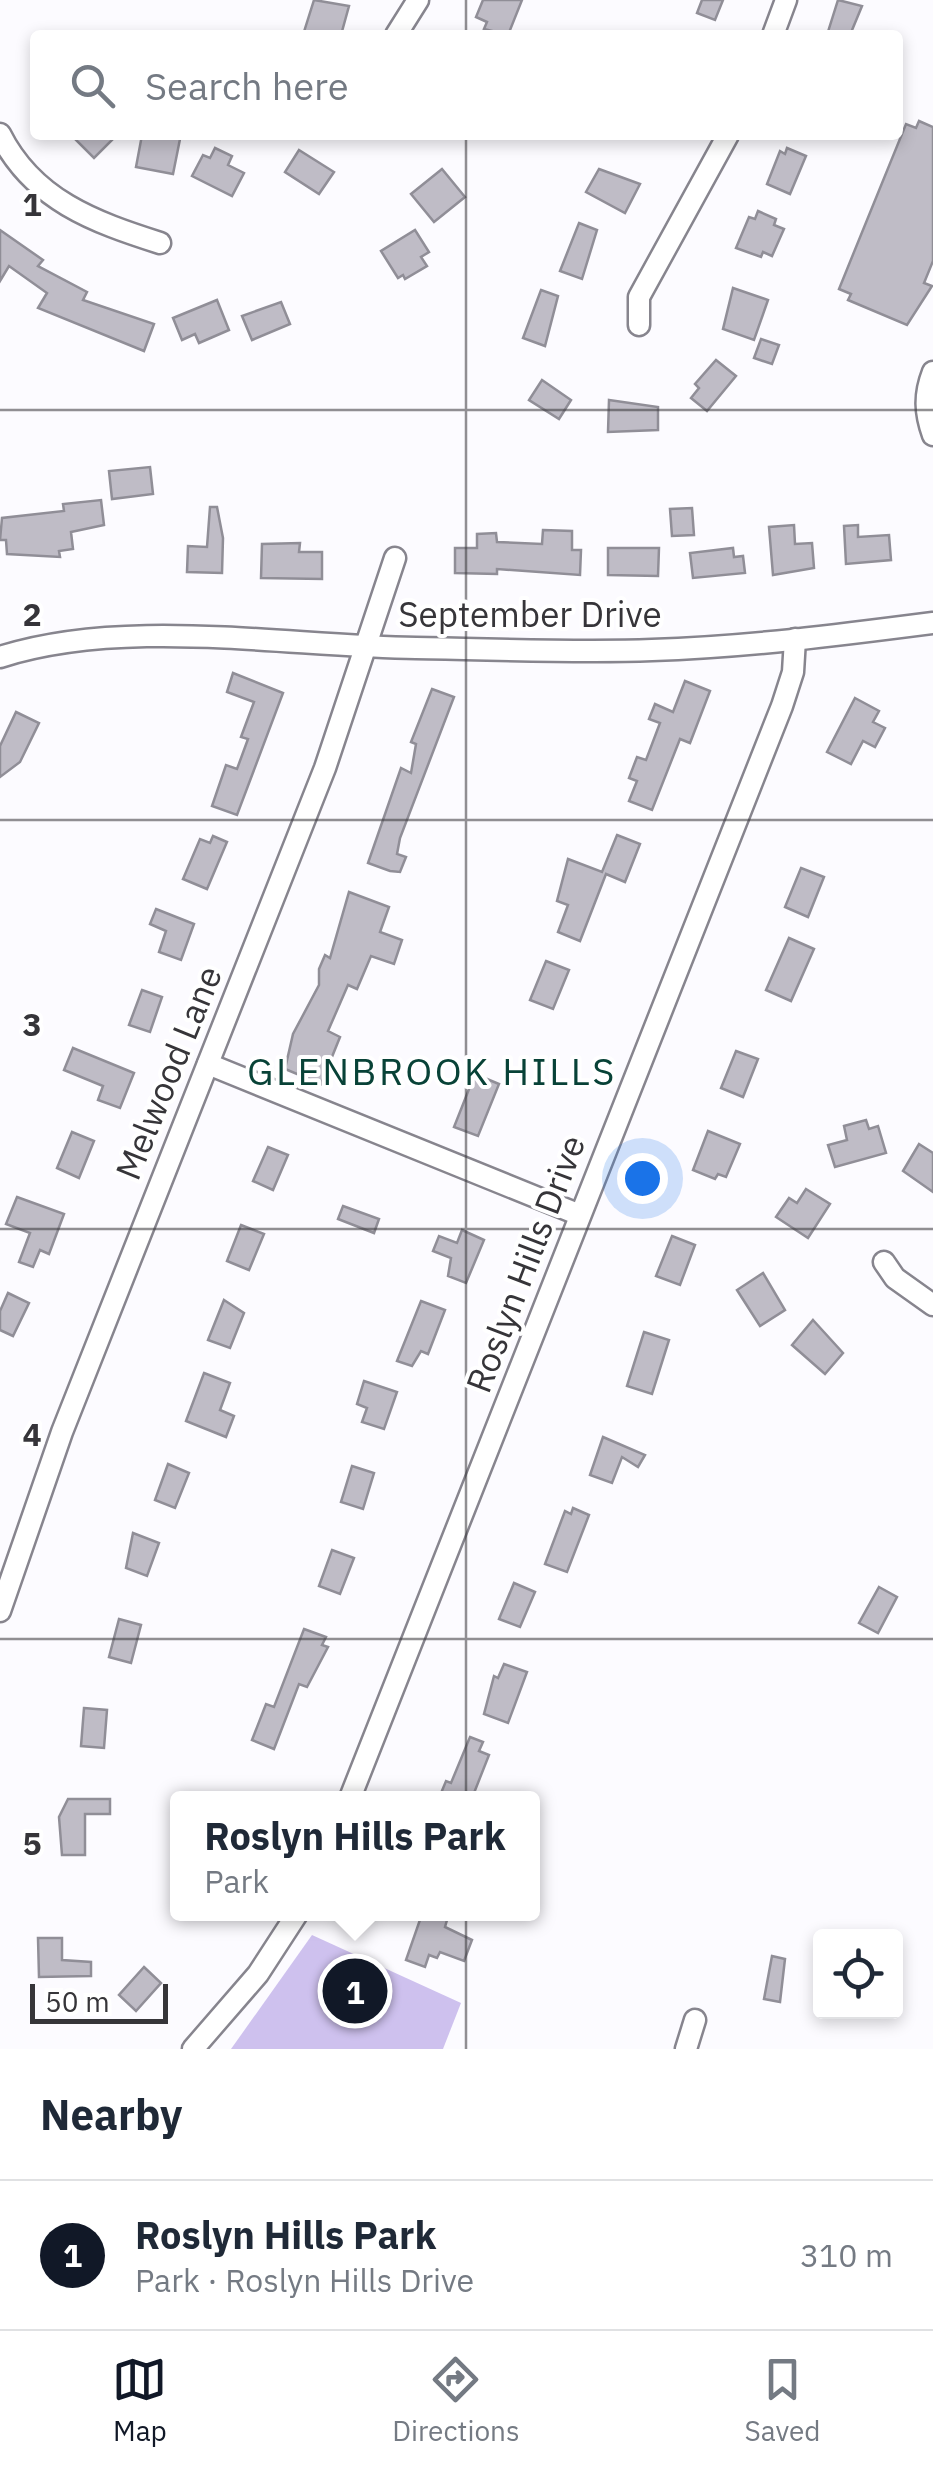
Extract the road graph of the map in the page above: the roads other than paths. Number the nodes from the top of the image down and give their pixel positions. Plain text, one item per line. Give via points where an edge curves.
1 (418, 0) edge
2 (786, 0) edge
3 (399, 30) edge
4 (775, 30) edge
5 (0, 134) edge
6 (725, 140) edge
7 (160, 244) dead end
8 (639, 325) dead end
9 (929, 381) edge
10 (933, 435) edge
11 (394, 558) dead end
12 (933, 623) edge
13 (795, 639) junction
14 (364, 646) junction
15 (0, 657) edge
16 (208, 1064) junction
17 (580, 1215) junction
18 (884, 1262) dead end
19 (933, 1305) edge
20 (0, 1610) edge
21 (353, 1791) edge
22 (292, 1921) edge
23 (695, 2020) dead end
24 (194, 2049) edge
25 (686, 2049) edge

1 - 3 street
2 - 4 street
5 - 7 street via 34,182 76,213
6 - 8 street via 639,297
9 - 10 street via 926,417
11 - 14 street, Melwood Lane
12 - 13 street, September Drive
13 - 14 street, September Drive via 652,650
13 - 17 street, Roslyn Hills Drive via 782,706
14 - 15 street, September Drive via 125,636 56,641
14 - 16 street, Melwood Lane via 325,768
16 - 17 street
16 - 20 street, Melwood Lane via 62,1432
17 - 21 street, Roslyn Hills Drive
18 - 19 street
22 - 24 street via 258,1974
23 - 25 street

